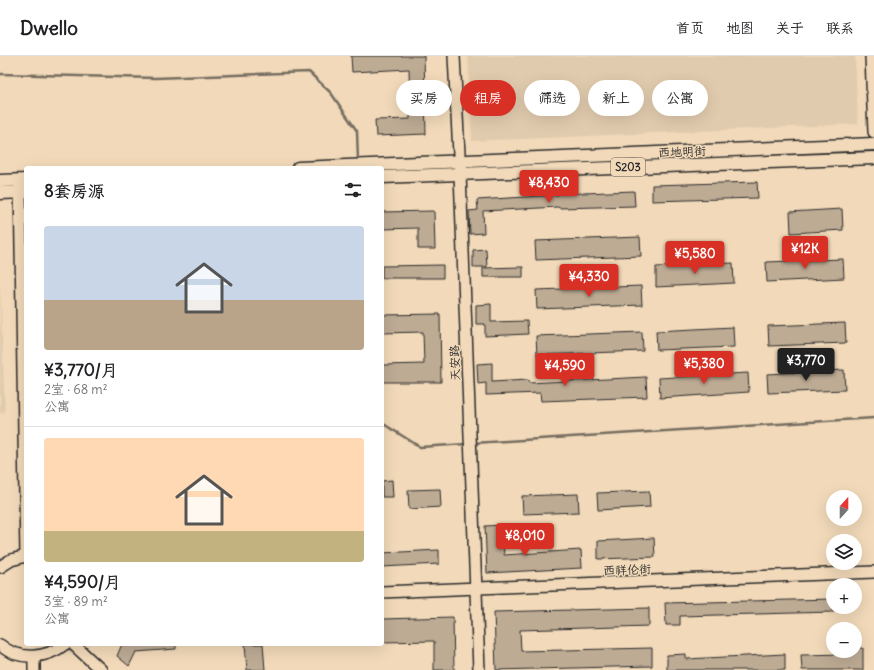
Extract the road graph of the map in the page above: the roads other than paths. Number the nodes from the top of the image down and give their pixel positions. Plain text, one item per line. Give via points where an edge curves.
1 (454, 56) edge
2 (871, 56) edge
3 (874, 132) edge
4 (874, 144) edge
5 (874, 158) edge
6 (459, 161) junction
7 (344, 166) edge
8 (460, 174) junction
9 (384, 177) edge
10 (0, 181) edge
11 (23, 186) edge
12 (0, 193) edge
13 (24, 309) edge
14 (24, 557) edge
15 (0, 567) edge
16 (874, 572) edge
17 (476, 589) junction
18 (384, 592) edge
19 (0, 645) edge
20 (63, 646) edge
21 (75, 646) edge
22 (34, 657) junction
23 (34, 670) edge
24 (101, 670) edge
25 (479, 670) edge

1 - 6 street, 天安路
2 - 3 street
4 - 6 main road, 西地明街 / S203
5 - 8 main road, 西地明街 / S203
6 - 7 main road, 西地明街 / S203
6 - 8 street, 天安路
8 - 9 main road, 西地明街 / S203
8 - 17 street, 天安路
10 - 11 main road
11 - 12 main road
11 - 13 street
14 - 15 street via 11,560
16 - 17 street, 西祥伦街
17 - 18 street, 西祥伦街
17 - 25 street, 天安路
19 - 22 street via 18,655
20 - 22 street
21 - 24 street
22 - 23 street

